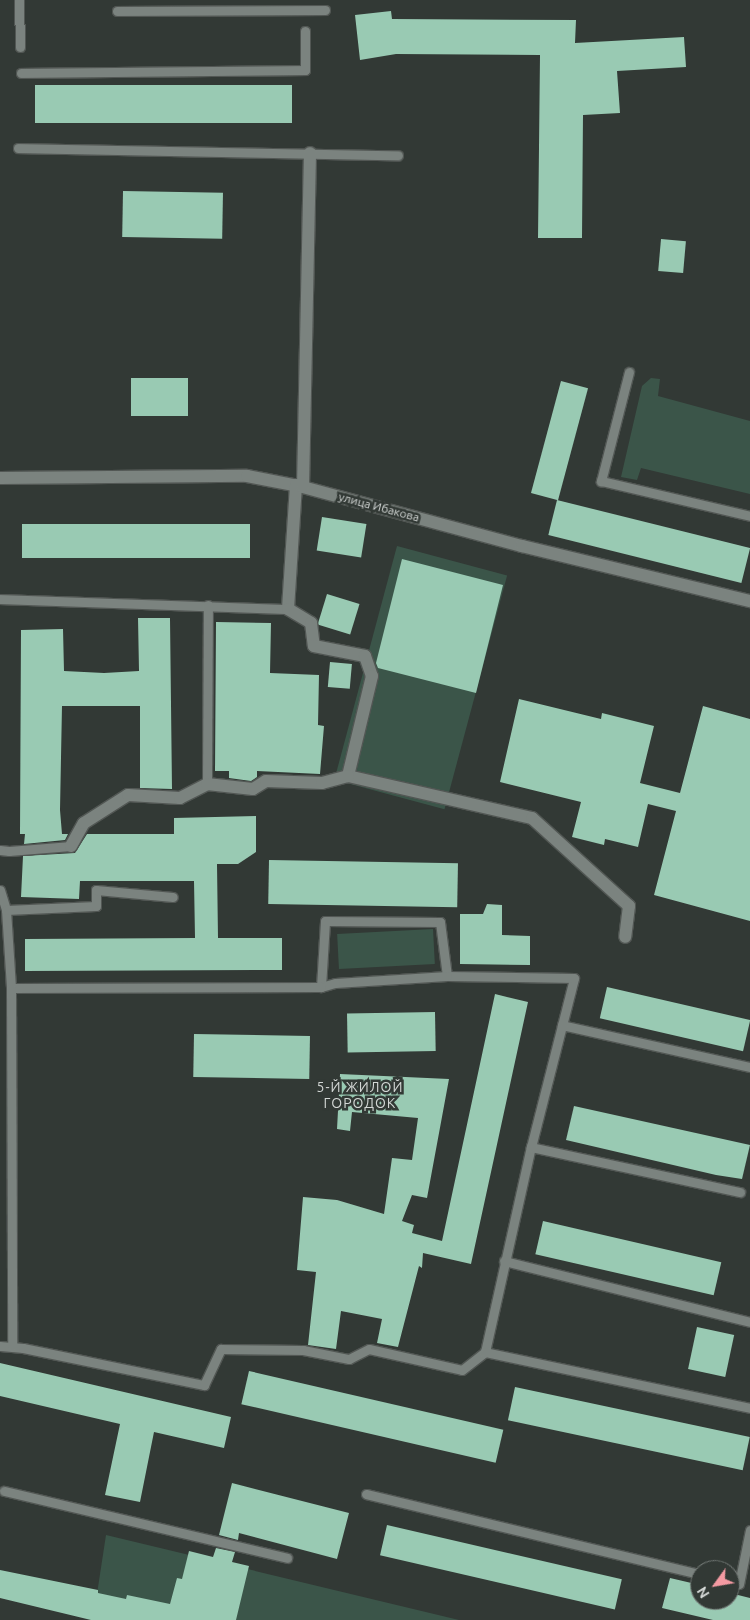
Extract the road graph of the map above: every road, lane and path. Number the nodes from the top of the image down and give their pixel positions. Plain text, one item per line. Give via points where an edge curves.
1 (19, 0) edge
2 (325, 10) dead end
3 (117, 11) dead end
4 (305, 31) dead end
5 (20, 48) dead end
6 (21, 73) dead end
7 (18, 148) dead end
8 (310, 153) junction
9 (398, 155) dead end
10 (629, 372) dead end
11 (0, 478) edge
12 (299, 486) junction
13 (750, 516) edge
14 (0, 599) edge
15 (750, 600) edge
16 (208, 605) junction
17 (288, 609) junction
18 (348, 776) junction
19 (208, 784) junction
20 (70, 846) joint
21 (0, 850) edge
22 (0, 890) edge
23 (173, 897) dead end
24 (6, 910) junction
25 (624, 937) dead end
26 (447, 976) junction
27 (321, 987) junction
28 (11, 988) junction
29 (562, 1025) junction
30 (750, 1067) edge
31 (531, 1147) junction
32 (740, 1192) dead end
33 (504, 1261) junction
34 (750, 1322) edge
35 (0, 1346) edge
36 (12, 1346) junction
37 (485, 1352) junction
38 (750, 1408) edge
39 (4, 1491) dead end
40 (366, 1494) dead end
41 (750, 1530) edge
42 (287, 1558) dead end
43 (690, 1572) edge
44 (740, 1579) edge

1 - 5 lane
2 - 3 lane
4 - 6 lane via 305,70
7 - 8 lane
8 - 9 lane
8 - 12 street
10 - 13 lane via 601,481
11 - 12 street, улица Ибакова via 246,476
12 - 15 street, улица Ибакова via 522,546
12 - 17 street
14 - 16 lane
16 - 17 lane
16 - 19 lane
17 - 18 street via 311,623 314,646 365,656 372,676
18 - 19 street via 322,783 266,781 253,789
18 - 25 street via 532,818 629,906
19 - 20 street via 180,798 128,795 84,822
20 - 21 lane via 9,852
22 - 24 lane
23 - 24 lane via 96,890 96,906
24 - 28 lane
26 - 27 lane via 336,983
26 - 27 lane via 440,922 324,921
26 - 29 lane via 574,978
27 - 28 lane
28 - 36 lane
29 - 30 lane
29 - 31 lane
31 - 32 lane
31 - 33 lane
33 - 34 lane
33 - 37 lane
35 - 36 lane
36 - 37 lane via 204,1385 221,1349 303,1350 349,1359 369,1348 462,1370
37 - 38 lane
39 - 42 lane
40 - 43 lane
41 - 44 lane

